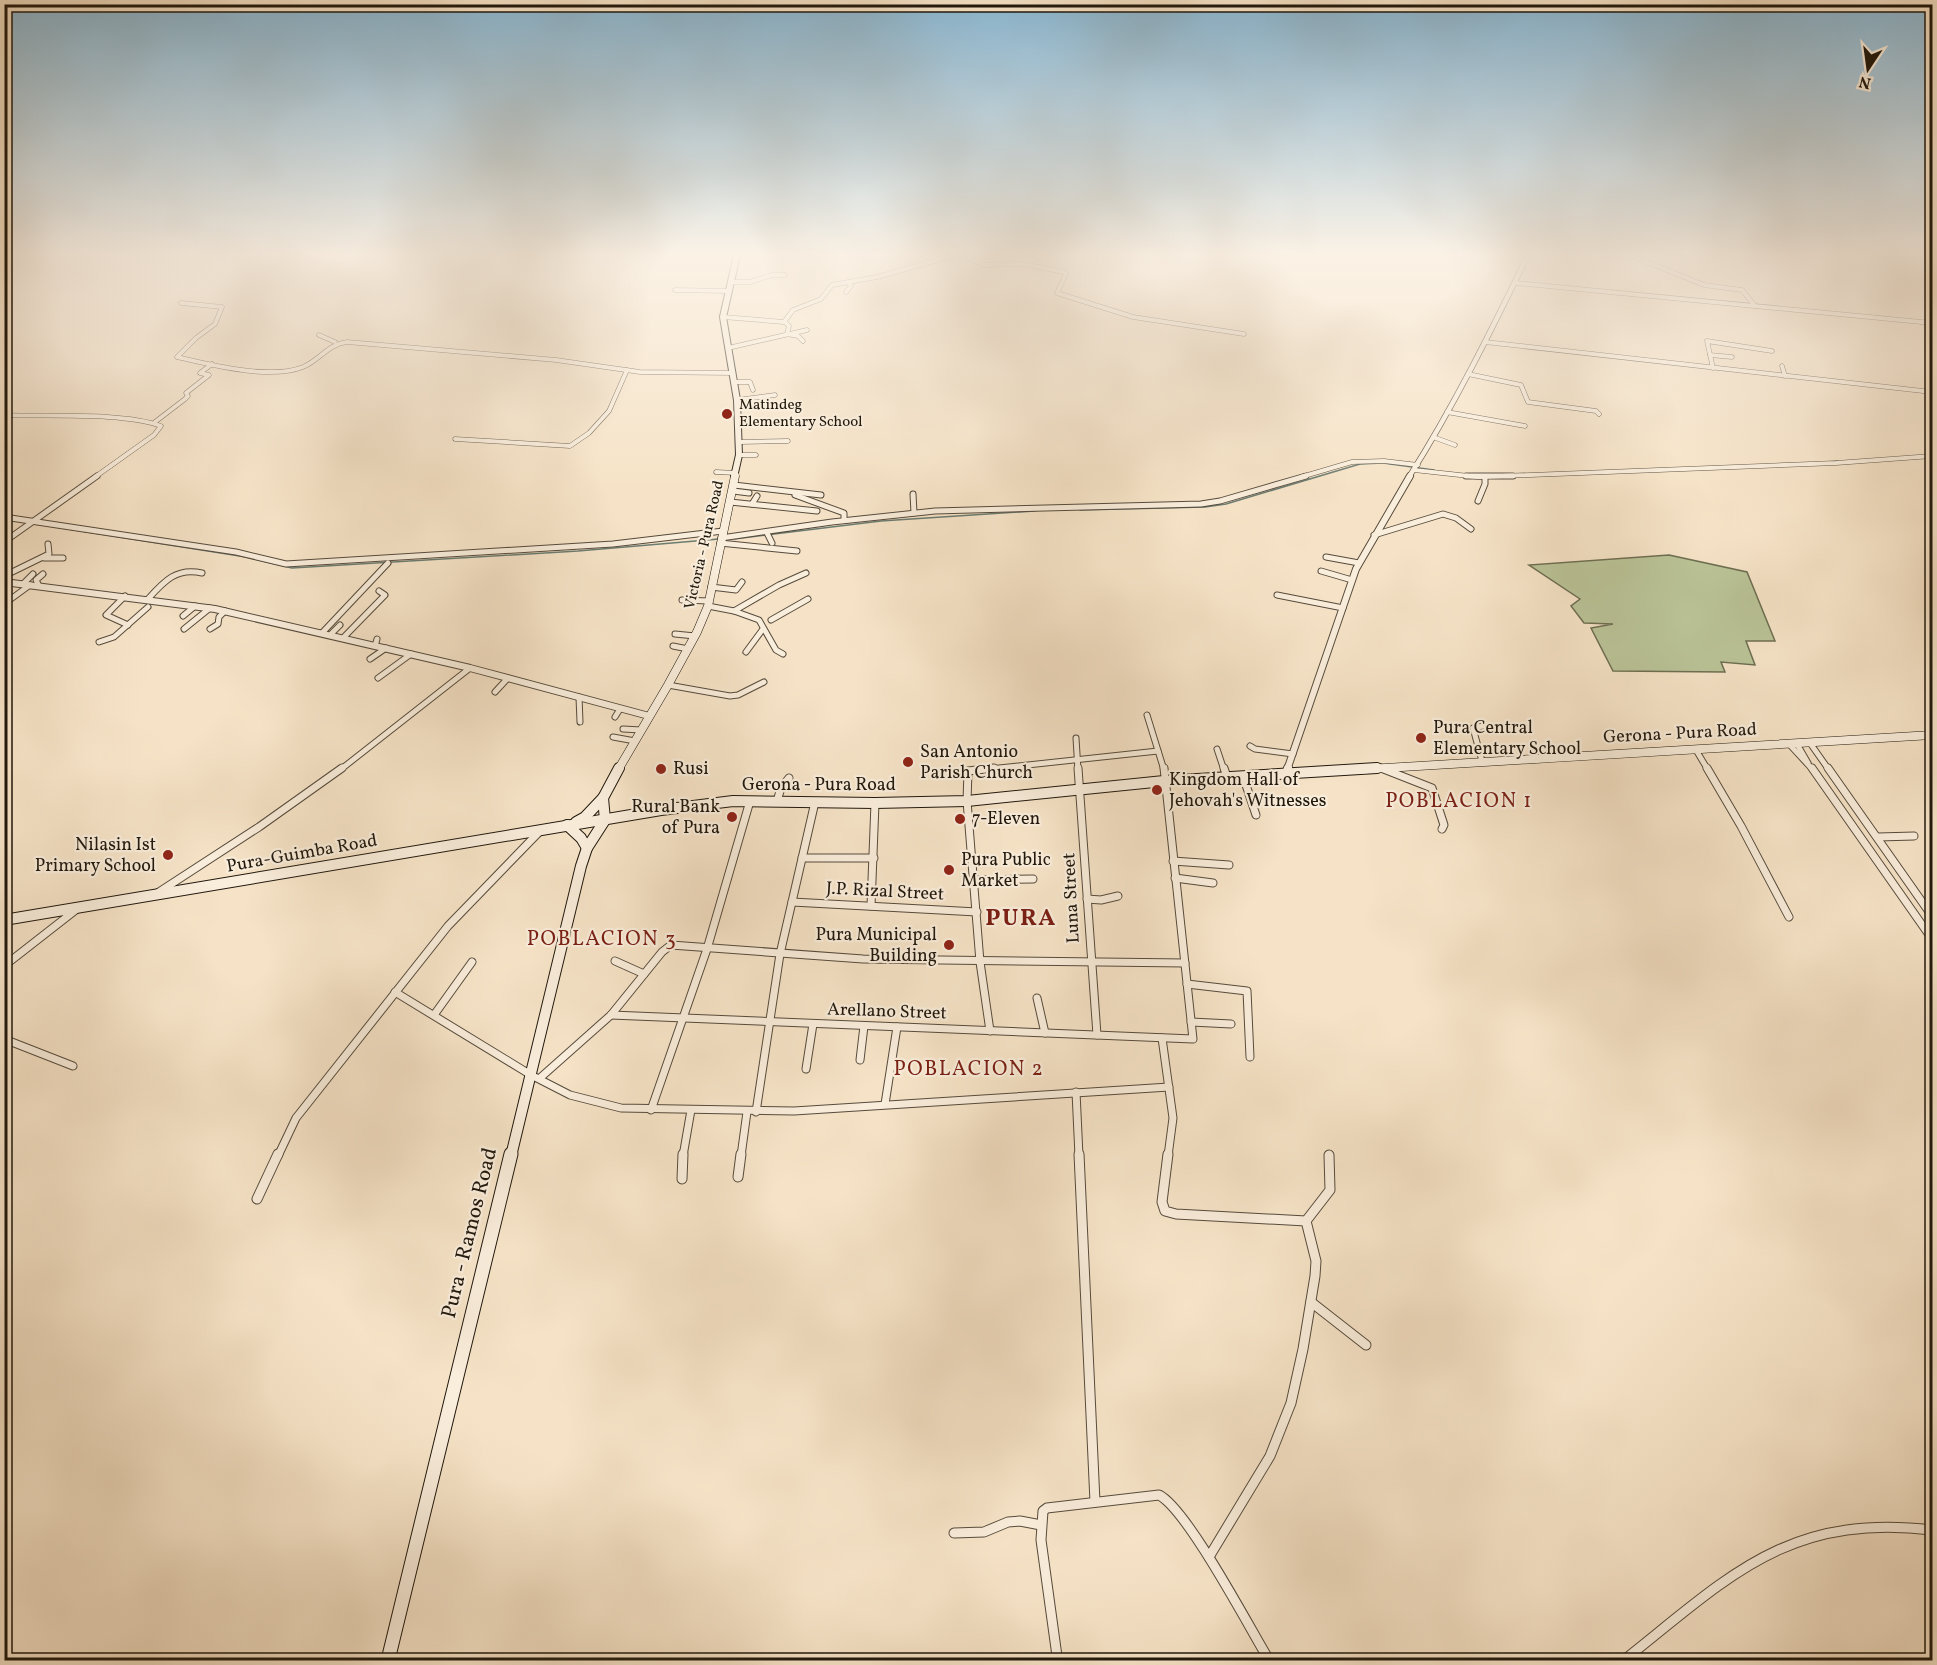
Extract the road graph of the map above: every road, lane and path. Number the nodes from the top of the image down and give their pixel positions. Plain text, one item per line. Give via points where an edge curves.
1 (204, 333) edge
2 (725, 333) edge
3 (787, 333) joint
4 (1236, 333) edge
5 (1490, 333) edge
6 (1244, 334) dead end
7 (319, 335) dead end
8 (803, 341) dead end
9 (335, 342) junction
10 (1485, 342) junction
11 (728, 348) junction
12 (1772, 351) dead end
13 (1710, 355) junction
14 (1732, 357) dead end
15 (212, 364) junction
16 (1782, 366) dead end
17 (1713, 368) junction
18 (627, 370) junction
19 (732, 373) junction
20 (1468, 374) junction
21 (1785, 376) junction
22 (734, 382) junction
23 (753, 390) dead end
24 (1932, 392) edge
25 (775, 395) dead end
26 (737, 403) junction
27 (760, 404) dead end
28 (1447, 412) junction
29 (1599, 414) dead end
30 (4, 415) edge
31 (155, 422) junction
32 (1525, 426) dead end
33 (1434, 437) junction
34 (455, 439) dead end
35 (788, 441) dead end
36 (740, 442) junction
37 (1455, 445) dead end
38 (739, 455) junction
39 (756, 455) dead end
40 (1932, 456) edge
41 (1416, 468) junction
42 (1600, 469) dead end
43 (1625, 470) junction
44 (716, 472) dead end
45 (736, 472) junction
46 (1485, 477) junction
47 (808, 486) dead end
48 (733, 488) junction
49 (785, 491) junction
50 (749, 493) dead end
51 (805, 493) junction
52 (913, 494) dead end
53 (821, 495) dead end
54 (757, 496) dead end
55 (1478, 501) dead end
56 (730, 502) junction
57 (752, 504) junction
58 (817, 511) dead end
59 (914, 513) junction
60 (4, 517) edge
61 (844, 520) junction
62 (34, 522) junction
63 (1471, 529) dead end
64 (767, 533) junction
65 (1374, 536) junction
66 (722, 538) junction
67 (772, 543) dead end
68 (48, 544) dead end
69 (4, 547) edge
70 (797, 552) dead end
71 (1326, 556) dead end
72 (44, 558) junction
73 (63, 558) dead end
74 (388, 563) dead end
75 (1359, 563) junction
76 (1321, 571) dead end
77 (43, 573) dead end
78 (202, 573) dead end
79 (807, 573) dead end
80 (33, 574) dead end
81 (4, 576) edge
82 (1352, 580) junction
83 (4, 582) edge
84 (742, 582) dead end
85 (27, 584) junction
86 (39, 585) junction
87 (711, 587) junction
88 (379, 591) dead end
89 (1277, 595) dead end
90 (125, 596) junction
91 (148, 599) junction
92 (808, 599) dead end
93 (682, 600) dead end
94 (4, 604) edge
95 (708, 604) junction
96 (195, 606) junction
97 (148, 608) dead end
98 (210, 608) junction
99 (1343, 608) junction
100 (225, 611) junction
101 (734, 611) junction
102 (183, 616) dead end
103 (759, 620) junction
104 (128, 625) junction
105 (340, 625) dead end
106 (184, 629) dead end
107 (210, 629) dead end
108 (763, 629) junction
109 (322, 633) junction
110 (675, 634) dead end
111 (330, 635) junction
112 (694, 636) junction
113 (342, 638) junction
114 (99, 642) dead end
115 (674, 646) dead end
116 (387, 648) junction
117 (688, 649) junction
118 (746, 652) dead end
119 (411, 654) junction
120 (783, 654) dead end
121 (370, 659) dead end
122 (470, 668) junction
123 (378, 678) dead end
124 (508, 678) junction
125 (764, 682) dead end
126 (668, 685) junction
127 (495, 692) dead end
128 (579, 697) junction
129 (620, 709) junction
130 (1147, 715) dead end
131 (649, 716) junction
132 (615, 717) dead end
133 (580, 722) dead end
134 (1483, 726) dead end
135 (623, 729) dead end
136 (641, 730) junction
137 (1932, 735) edge
138 (614, 737) dead end
139 (1076, 738) dead end
140 (635, 741) junction
141 (1810, 743) junction
142 (1793, 744) junction
143 (1250, 746) dead end
144 (1217, 749) dead end
145 (1696, 750) junction
146 (1158, 751) junction
147 (1293, 754) junction
148 (1079, 759) junction
149 (1482, 761) junction
150 (1377, 767) junction
151 (1286, 774) junction
152 (1243, 776) junction
153 (1227, 777) junction
154 (789, 778) dead end
155 (1164, 781) junction
156 (1081, 789) junction
157 (603, 798) junction
158 (750, 801) junction
159 (777, 801) junction
160 (967, 801) junction
161 (815, 802) junction
162 (875, 803) junction
163 (1256, 815) dead end
164 (604, 820) junction
165 (567, 825) junction
166 (1442, 829) dead end
167 (542, 830) junction
168 (1914, 836) dead end
169 (1878, 837) junction
170 (587, 848) junction
171 (802, 858) junction
172 (874, 858) junction
173 (1173, 861) junction
174 (1229, 865) dead end
175 (1175, 878) junction
176 (1033, 879) dead end
177 (974, 880) junction
178 (1213, 883) dead end
179 (152, 896) junction
180 (1118, 896) dead end
181 (1087, 899) junction
182 (792, 902) junction
183 (871, 906) junction
184 (79, 908) junction
185 (977, 912) junction
186 (1932, 916) edge
187 (1789, 917) dead end
188 (4, 920) edge
189 (1932, 939) edge
190 (707, 949) junction
191 (780, 954) junction
192 (615, 961) dead end
193 (472, 962) dead end
194 (980, 962) junction
195 (1091, 962) junction
196 (1185, 963) junction
197 (4, 966) edge
198 (644, 974) junction
199 (1187, 984) junction
200 (395, 992) junction
201 (1037, 998) dead end
202 (434, 1015) junction
203 (611, 1015) junction
204 (682, 1019) junction
205 (769, 1022) junction
206 (1191, 1022) junction
207 (813, 1024) junction
208 (1231, 1024) dead end
209 (864, 1026) junction
210 (897, 1027) junction
211 (990, 1031) junction
212 (1045, 1033) junction
213 (1097, 1035) junction
214 (1162, 1038) junction
215 (4, 1040) edge
216 (1250, 1057) dead end
217 (860, 1060) dead end
218 (73, 1066) dead end
219 (807, 1069) dead end
220 (536, 1076) junction
221 (1169, 1086) junction
222 (1076, 1092) junction
223 (885, 1104) junction
224 (651, 1110) junction
225 (691, 1110) junction
226 (747, 1112) junction
227 (756, 1112) junction
228 (1329, 1155) dead end
229 (738, 1177) dead end
230 (681, 1179) dead end
231 (258, 1199) dead end
232 (1306, 1221) junction
233 (1311, 1302) junction
234 (1366, 1345) dead end
235 (1095, 1502) junction
236 (1041, 1525) junction
237 (1932, 1530) edge
238 (954, 1533) dead end
239 (1209, 1557) junction
240 (1057, 1656) dead end
241 (388, 1660) edge
242 (1269, 1660) edge
243 (1624, 1660) edge

1 - 15 street via 176,355
2 - 11 main road, Victoria - Pura Road
3 - 8 street
3 - 11 street
4 - 6 street
5 - 10 street
7 - 9 street
9 - 15 street via 296,369
9 - 18 street
10 - 17 street
10 - 20 street
11 - 19 main road, Victoria - Pura Road
12 - 13 street via 1706,341
13 - 14 street
13 - 17 street
15 - 31 street via 200,373 208,375 186,393 188,396
16 - 21 street
17 - 21 street
18 - 19 street
18 - 34 street via 609,411 589,433 570,446
19 - 22 main road, Victoria - Pura Road
20 - 28 street
20 - 29 street via 1520,384 1528,402 1578,407
21 - 24 street
22 - 23 street via 750,382
22 - 26 main road, Victoria - Pura Road
25 - 26 street
26 - 27 street
26 - 36 main road, Victoria - Pura Road
28 - 32 street
28 - 33 street
30 - 31 street
31 - 62 street via 161,427 154,435
33 - 37 street
33 - 41 street
35 - 36 street
36 - 38 main road, Victoria - Pura Road
38 - 39 street
38 - 45 main road, Victoria - Pura Road
40 - 43 street
41 - 46 street
41 - 59 street via 1384,461 1352,462 1201,504
41 - 65 street
42 - 43 street
43 - 46 street
44 - 45 street
45 - 48 main road, Victoria - Pura Road
46 - 55 street
47 - 51 street
48 - 49 street
48 - 50 street
48 - 56 main road, Victoria - Pura Road
49 - 51 street
49 - 61 street via 844,513
51 - 53 street
52 - 59 street
54 - 57 street
56 - 57 street
56 - 66 main road, Victoria - Pura Road
57 - 58 street
59 - 61 street
60 - 62 street
61 - 64 street
62 - 66 street via 291,564
62 - 69 street via 4,542
63 - 65 street via 1445,514
64 - 66 street
64 - 67 street
65 - 75 street
66 - 70 street
66 - 87 main road, Victoria - Pura Road
68 - 72 street via 49,554
71 - 75 street
72 - 73 street
72 - 81 street
74 - 109 street
75 - 82 street
76 - 82 street
77 - 86 street via 36,580
78 - 91 street via 191,569 174,573
79 - 101 street
80 - 85 street
82 - 99 street
83 - 85 street
84 - 87 street via 736,590
85 - 86 street
85 - 94 street
86 - 90 street
87 - 95 main road, Victoria - Pura Road
88 - 113 street via 385,595
89 - 99 street
90 - 91 street
90 - 104 street via 106,615
91 - 96 street
92 - 103 street via 779,614 774,621
93 - 95 street
95 - 101 street
95 - 112 main road, Victoria - Pura Road
96 - 98 street
96 - 102 street
97 - 104 street
98 - 100 street
98 - 106 street
99 - 147 street
100 - 107 street
100 - 109 street
101 - 103 street
103 - 108 street
104 - 114 street via 114,637
105 - 111 street
108 - 118 street
108 - 120 street
109 - 111 street
110 - 112 street
111 - 113 street
112 - 117 main road, Victoria - Pura Road
113 - 116 street via 376,642
115 - 117 street
116 - 119 street
116 - 121 street
117 - 126 main road, Victoria - Pura Road
119 - 122 street
119 - 123 street
122 - 124 street
122 - 179 street via 337,772
124 - 127 street
124 - 128 street
125 - 126 street via 730,696
126 - 131 main road, Victoria - Pura Road
128 - 129 street
128 - 133 street
129 - 131 street
129 - 132 street
130 - 146 street
131 - 136 main road, Victoria - Pura Road
134 - 149 street via 1473,728
135 - 136 street
136 - 140 main road, Victoria - Pura Road
137 - 141 main road, Gerona - Pura Road
138 - 140 street
139 - 148 street, Luna Street
140 - 157 main road, Victoria - Pura Road
141 - 142 main road, Gerona - Pura Road
141 - 169 street
142 - 145 main road, Gerona - Pura Road
142 - 189 street
143 - 147 street
144 - 153 street
145 - 149 main road, Gerona - Pura Road
145 - 187 street
146 - 148 street
146 - 155 street
147 - 151 street
148 - 156 street, Luna Street
148 - 160 street via 972,769 968,772
149 - 150 main road, Gerona - Pura Road
150 - 151 main road, Gerona - Pura Road
150 - 166 street via 1432,788
151 - 152 main road, Gerona - Pura Road
152 - 153 main road, Gerona - Pura Road
152 - 163 street
153 - 155 main road, Gerona - Pura Road
154 - 159 street
155 - 156 main road, Gerona - Pura Road
155 - 173 street
156 - 160 main road, Gerona - Pura Road
156 - 181 street, Luna Street
157 - 164 main road
157 - 165 main road via 585,817
158 - 159 main road, Gerona - Pura Road
158 - 164 main road, Gerona - Pura Road
158 - 190 street
159 - 161 main road, Gerona - Pura Road
160 - 162 main road, Gerona - Pura Road
160 - 177 street
161 - 162 main road, Gerona - Pura Road
161 - 171 street
162 - 172 street
164 - 165 main road, Pura-Guimba Road
164 - 170 main road, Pura - Ramos Road
165 - 167 main road, Pura-Guimba Road
165 - 170 main road
167 - 179 main road, Pura-Guimba Road
167 - 200 street via 448,926
168 - 169 street
169 - 186 street
170 - 220 main road, Pura - Ramos Road
171 - 172 street
171 - 182 street
172 - 183 street
173 - 174 street
173 - 175 street
175 - 178 street
175 - 196 street
176 - 177 street
177 - 185 street
179 - 184 main road, Pura-Guimba Road
180 - 181 street
181 - 195 street, Luna Street
182 - 183 street, J.P. Rizal Street
182 - 191 street
183 - 185 street, J.P. Rizal Street
184 - 188 main road, Pura-Guimba Road
184 - 197 street
185 - 194 street
190 - 191 street
190 - 198 street via 668,946
190 - 204 street
191 - 194 street
191 - 205 street
192 - 198 street
193 - 202 street
194 - 195 street
194 - 211 street
195 - 196 street
195 - 213 street, Luna Street
196 - 199 street
198 - 203 street
199 - 206 street
199 - 216 street via 1247,991
200 - 202 street
200 - 231 street via 296,1118
201 - 212 street
202 - 220 street
203 - 204 street, Arellano Street
203 - 220 street
204 - 205 street, Arellano Street
204 - 224 street
205 - 207 street, Arellano Street
205 - 227 street
206 - 208 street
206 - 214 street, Arellano Street via 1193,1039
207 - 209 street, Arellano Street
207 - 219 street
209 - 210 street, Arellano Street
209 - 217 street
210 - 211 street, Arellano Street
210 - 223 street
211 - 212 street, Arellano Street
212 - 213 street, Arellano Street
213 - 214 street, Arellano Street
214 - 221 street
215 - 218 street
220 - 224 street via 570,1095 621,1108
220 - 241 main road, Pura - Ramos Road via 446,1414
221 - 222 street
221 - 232 street via 1173,1118 1162,1202 1165,1211 1176,1215
222 - 223 street
222 - 235 street
223 - 227 street
224 - 225 street
225 - 226 street
225 - 230 street via 683,1144
226 - 227 street
226 - 229 street
228 - 232 street via 1330,1190
232 - 233 street via 1316,1261
233 - 234 street
233 - 239 street via 1285,1421
235 - 236 street via 1047,1508
235 - 239 street via 1159,1495 1185,1520
236 - 238 street via 1008,1522 984,1532
236 - 240 street
237 - 243 street via 1858,1528 1815,1536 1760,1557
239 - 242 street

